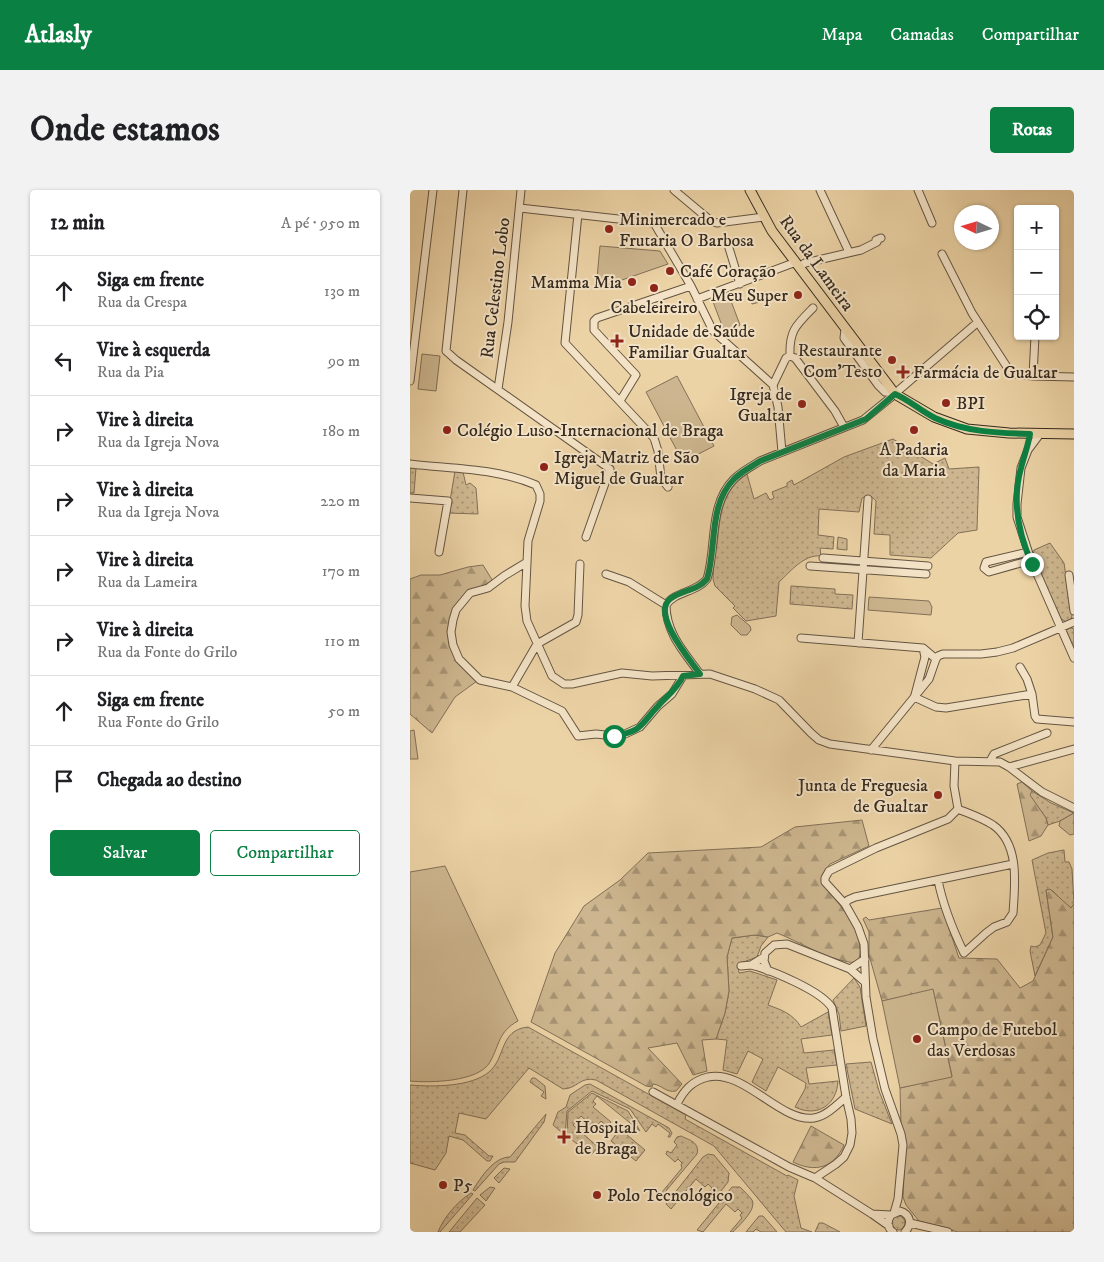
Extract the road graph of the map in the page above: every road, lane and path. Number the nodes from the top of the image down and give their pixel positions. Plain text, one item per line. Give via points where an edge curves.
1 (433, 190) edge
2 (463, 190) edge
3 (522, 190) edge
4 (674, 190) edge
5 (750, 190) edge
6 (820, 190) edge
7 (918, 190) edge
8 (520, 208) junction
9 (578, 214) junction
10 (764, 217) junction
11 (932, 223) dead end
12 (881, 238) dead end
13 (729, 248) dead end
14 (850, 252) junction
15 (942, 254) dead end
16 (797, 265) junction
17 (740, 284) junction
18 (691, 286) junction
19 (697, 299) junction
20 (813, 308) dead end
21 (978, 322) junction
22 (1035, 340) edge
23 (790, 356) junction
24 (1033, 376) junction
25 (1074, 377) edge
26 (410, 381) edge
27 (772, 385) junction
28 (498, 389) junction
29 (896, 392) junction
30 (620, 401) junction
31 (844, 427) junction
32 (1074, 431) edge
33 (1030, 434) junction
34 (1040, 434) junction
35 (1028, 450) junction
36 (782, 452) junction
37 (410, 464) edge
38 (668, 487) dead end
39 (410, 498) edge
40 (868, 499) dead end
41 (586, 537) dead end
42 (439, 552) dead end
43 (1028, 552) junction
44 (823, 558) dead end
45 (864, 561) junction
46 (527, 562) junction
47 (1031, 562) junction
48 (580, 564) dead end
49 (810, 566) dead end
50 (928, 566) dead end
51 (863, 570) junction
52 (606, 574) dead end
53 (926, 574) dead end
54 (1069, 575) dead end
55 (666, 605) junction
56 (1074, 607) edge
57 (1074, 622) edge
58 (1060, 628) junction
59 (801, 638) dead end
60 (858, 643) junction
61 (537, 644) junction
62 (923, 648) junction
63 (1074, 658) edge
64 (936, 659) junction
65 (1020, 667) dead end
66 (700, 674) junction
67 (683, 676) junction
68 (512, 687) junction
69 (1032, 694) junction
70 (914, 697) junction
71 (1074, 722) edge
72 (1047, 733) dead end
73 (1074, 749) edge
74 (871, 750) junction
75 (956, 761) junction
76 (990, 761) junction
77 (1009, 767) junction
78 (958, 808) junction
79 (1074, 808) edge
80 (1014, 864) junction
81 (938, 880) junction
82 (844, 904) junction
83 (764, 957) junction
84 (865, 958) junction
85 (751, 965) junction
86 (741, 966) dead end
87 (850, 969) junction
88 (768, 971) junction
89 (865, 982) junction
90 (653, 1092) dead end
91 (846, 1097) junction
92 (677, 1104) junction
93 (815, 1178) junction
94 (898, 1199) junction
95 (903, 1212) junction
96 (872, 1214) junction
97 (892, 1214) junction
98 (910, 1223) junction
99 (891, 1229) edge
100 (905, 1232) edge
101 (948, 1232) edge

1 - 26 street
2 - 28 street via 446,351
3 - 8 street, Rua Celestino Lobo
4 - 10 street via 710,221 717,223
5 - 10 main road, Rua da Lameira
6 - 14 street
7 - 11 street
8 - 9 street
8 - 28 street, Rua Celestino Lobo
9 - 18 street via 654,223
9 - 30 street via 565,343
10 - 16 main road, Rua da Lameira
12 - 14 street via 861,250
13 - 17 street
14 - 16 street
15 - 21 street
16 - 17 street
16 - 29 main road, Rua da Lameira
17 - 19 street
18 - 19 street
18 - 30 street via 594,321 594,330 636,375
19 - 27 street via 713,331
20 - 23 street via 795,326
21 - 24 street via 1009,370 1014,374
21 - 29 street
22 - 24 street
23 - 27 street
23 - 31 street via 802,367
24 - 25 street
27 - 36 street via 778,407
28 - 41 street via 610,469
29 - 31 street via 866,419
29 - 33 main road, Rua da Lameira via 934,417 968,429
30 - 38 street via 654,438 661,478
31 - 36 street
32 - 34 main road, Rua da Lameira
33 - 34 main road, Rua da Lameira
33 - 35 street
34 - 35 street
35 - 43 street via 1021,468 1016,504
36 - 55 street via 760,461 732,480 719,504 707,579 698,587 669,600
37 - 46 street via 486,472 536,484 540,501 530,529
39 - 42 street via 448,501
40 - 45 street
43 - 47 street
43 - 47 street via 986,562 984,568 989,572
44 - 45 street
45 - 50 street
45 - 51 street
46 - 61 street via 525,606 527,621
46 - 68 street via 488,588 470,593 452,620 453,645 459,659 480,680
47 - 58 street
48 - 61 street via 576,622
49 - 51 street
51 - 53 street
51 - 60 street
52 - 55 street via 629,582
54 - 56 street
55 - 66 street via 668,626
57 - 58 street
58 - 63 street
58 - 64 street via 997,652 943,654
59 - 60 street
60 - 62 street
61 - 67 street via 552,676 564,684 622,674
61 - 68 street
62 - 64 street
62 - 70 street via 925,657
64 - 70 street via 929,679
65 - 69 street
66 - 67 street
66 - 74 street via 710,674 780,700 820,740
67 - 68 street via 672,694 640,727 614,736 578,736 562,711
69 - 70 street via 946,708
69 - 71 street via 1037,719
70 - 74 street
72 - 76 street via 994,754
73 - 77 street
74 - 75 street
75 - 76 street
75 - 78 street via 954,786
76 - 77 street
77 - 79 street via 1042,792
78 - 80 street via 995,826 1003,834
78 - 82 street via 948,819 828,871 825,882
80 - 81 street
80 - 81 street via 1014,900 1010,920 986,933 964,953 948,918
81 - 82 street via 855,897
82 - 84 street via 861,935
83 - 85 street
83 - 87 street via 771,947 787,944
83 - 88 street
84 - 87 street
84 - 89 street
85 - 86 street
85 - 88 street
87 - 89 street
88 - 91 street via 819,994 829,1002 835,1019
89 - 94 street via 878,1062 903,1145
90 - 92 street
91 - 92 street via 819,1116 805,1118 728,1078 712,1076 690,1086
91 - 93 street via 852,1126 850,1145 840,1161
92 - 93 street
93 - 96 street
94 - 95 street
94 - 97 street
95 - 97 street
95 - 98 street
96 - 97 street
96 - 99 street
97 - 99 street via 888,1221
98 - 100 street
98 - 101 street

